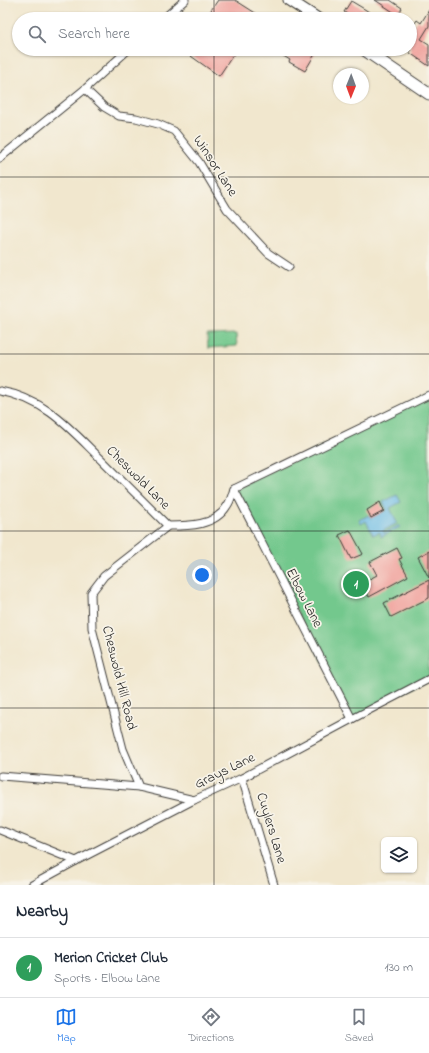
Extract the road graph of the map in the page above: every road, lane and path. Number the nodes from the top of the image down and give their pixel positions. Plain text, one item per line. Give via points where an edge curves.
1 (185, 0) edge
2 (289, 0) edge
3 (171, 12) edge
4 (307, 12) edge
5 (121, 56) edge
6 (373, 56) edge
7 (85, 90) junction
8 (429, 94) edge
9 (0, 158) edge
10 (290, 267) dead end
11 (0, 392) edge
12 (429, 395) edge
13 (234, 488) junction
14 (168, 526) junction
15 (429, 679) edge
16 (352, 718) junction
17 (1, 776) edge
18 (242, 778) junction
19 (139, 787) junction
20 (194, 800) junction
21 (0, 830) edge
22 (76, 861) junction
23 (32, 885) edge
24 (274, 885) edge

1 - 3 street
2 - 4 main road
5 - 7 street
6 - 8 main road
7 - 9 street
7 - 10 street, Winsor Lane via 119,116 158,124 174,132 199,162 227,209 268,253
11 - 14 street, Cheswold Lane via 30,400 55,414
12 - 13 street
13 - 14 street, Cheswold Lane via 228,505 220,516 195,525
13 - 16 street, Elbow Lane
14 - 19 street, Cheswold Hill Road via 104,576 91,593 92,628 123,749
15 - 16 street, Grays Lane
16 - 18 street, Grays Lane
17 - 19 street
18 - 20 street, Grays Lane
18 - 24 street, Cuylers Lane
19 - 20 street
20 - 22 street, Grays Lane
21 - 22 street
22 - 23 street, Grays Lane

